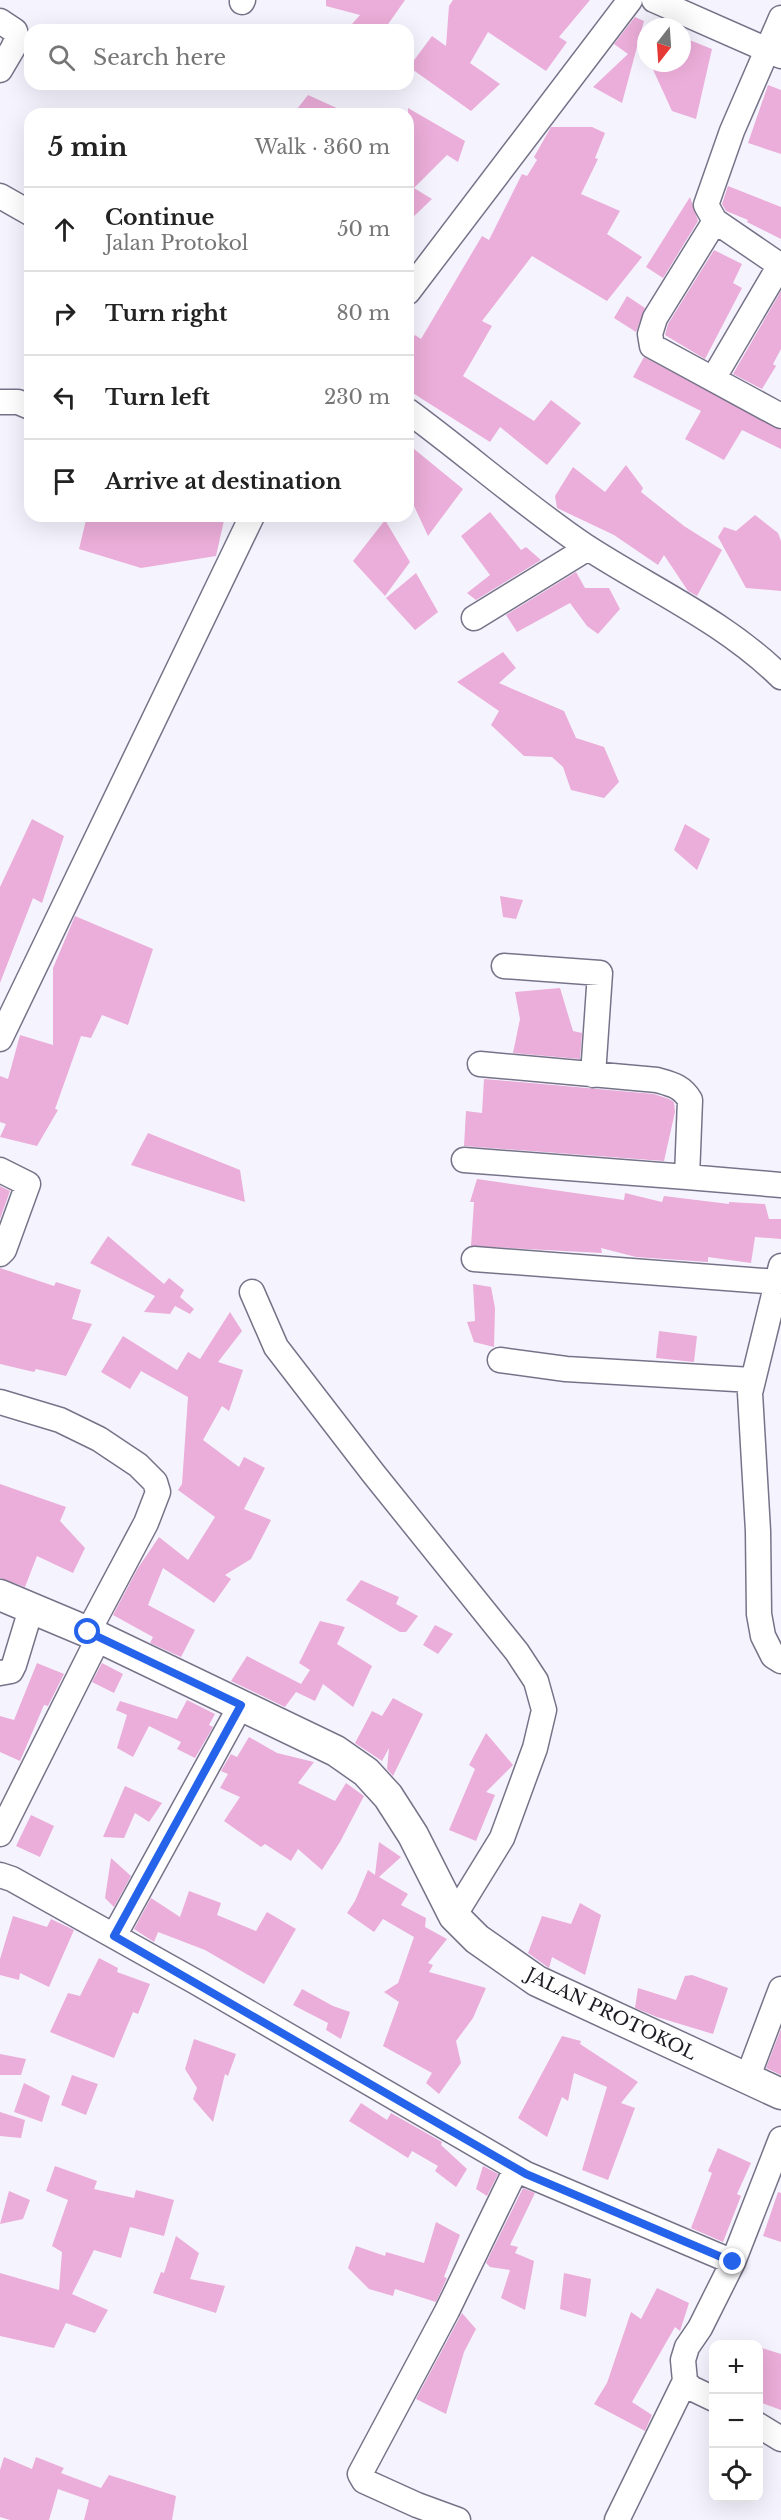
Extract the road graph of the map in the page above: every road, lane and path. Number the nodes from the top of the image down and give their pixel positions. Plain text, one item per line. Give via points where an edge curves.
1 (630, 0) edge
2 (654, 0) edge
3 (781, 18) edge
4 (0, 21) edge
5 (774, 53) edge
6 (0, 70) edge
7 (0, 196) edge
8 (24, 210) edge
9 (715, 220) junction
10 (781, 266) edge
11 (414, 284) edge
12 (713, 379) junction
13 (0, 402) edge
14 (24, 404) edge
15 (779, 410) edge
16 (414, 416) edge
17 (249, 522) edge
18 (588, 548) junction
19 (474, 618) dead end
20 (781, 677) edge
21 (504, 966) dead end
22 (0, 1039) edge
23 (480, 1064) dead end
24 (593, 1075) junction
25 (464, 1160) dead end
26 (0, 1170) edge
27 (687, 1177) junction
28 (781, 1185) edge
29 (0, 1254) edge
30 (474, 1259) dead end
31 (779, 1274) edge
32 (252, 1292) dead end
33 (770, 1353) edge
34 (500, 1360) dead end
35 (752, 1380) junction
36 (0, 1402) edge
37 (0, 1595) edge
38 (31, 1609) junction
39 (94, 1635) junction
40 (781, 1660) edge
41 (0, 1673) edge
42 (241, 1705) junction
43 (0, 1834) edge
44 (0, 1875) edge
45 (454, 1916) junction
46 (114, 1936) junction
47 (781, 1989) edge
48 (747, 2079) junction
49 (781, 2094) edge
50 (781, 2139) edge
51 (516, 2169) junction
52 (733, 2262) junction
53 (685, 2381) junction
54 (709, 2397) edge
55 (763, 2428) edge
56 (781, 2439) edge
57 (458, 2520) edge
58 (617, 2520) edge

1 - 11 street
2 - 5 street
3 - 5 street
4 - 6 street via 15,31 16,39
5 - 9 street via 732,131 707,196 706,205
7 - 8 street
9 - 10 street
9 - 12 street via 655,318 650,334 652,346
10 - 12 street
12 - 15 street
13 - 14 street
16 - 18 street
17 - 22 street
18 - 19 street
18 - 20 street via 693,608
21 - 24 street via 600,972
23 - 24 street
24 - 27 street via 657,1080 685,1091 690,1100
25 - 27 street
26 - 29 street via 28,1184
27 - 28 street
30 - 31 street
31 - 33 street
32 - 45 street via 276,1347 517,1652 536,1682 544,1710 519,1794 502,1838
33 - 35 street
34 - 35 street via 566,1369
35 - 40 street via 759,1614 763,1636 774,1656
36 - 39 street via 60,1420 99,1439 138,1465 155,1482 158,1492 146,1523
37 - 38 street, JALAN PROTOKOL
38 - 39 street, JALAN PROTOKOL
38 - 41 street via 14,1665 11,1671
39 - 42 street, JALAN PROTOKOL
39 - 43 street
42 - 45 street, JALAN PROTOKOL via 336,1751 366,1772 388,1796 413,1835
42 - 46 street
44 - 46 street
45 - 48 street, JALAN PROTOKOL via 477,1939 537,1981
46 - 51 street
47 - 48 street
48 - 49 street, JALAN PROTOKOL
50 - 52 street
51 - 52 street
51 - 57 street via 447,2311 360,2474 364,2481
52 - 53 street via 687,2347 682,2373
53 - 54 street
53 - 58 street
55 - 56 street

